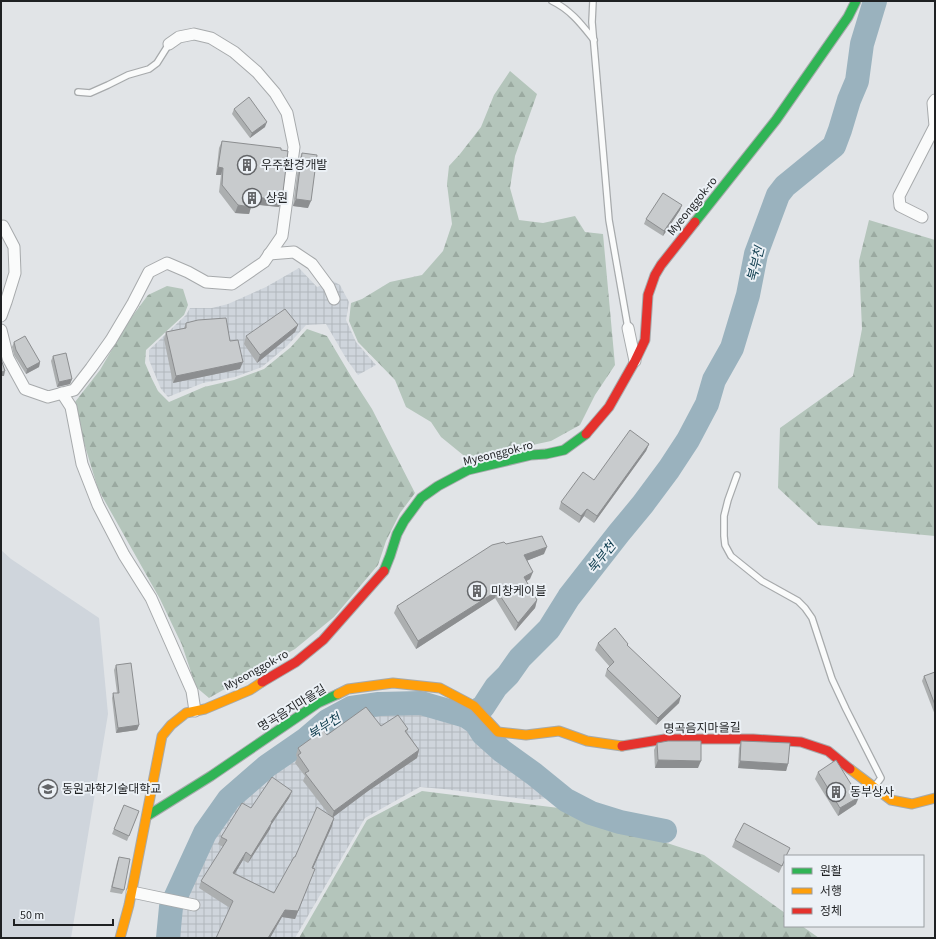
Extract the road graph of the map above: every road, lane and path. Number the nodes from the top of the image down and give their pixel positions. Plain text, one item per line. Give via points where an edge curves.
1 (552, 1) edge
2 (593, 1) edge
3 (856, 1) edge
4 (594, 41) junction
5 (169, 44) joint
6 (78, 92) dead end
7 (935, 100) edge
8 (922, 217) dead end
9 (3, 226) dead end
10 (269, 254) junction
11 (334, 299) dead end
12 (1, 316) edge
13 (628, 328) joint
14 (1, 333) edge
15 (635, 361) junction
16 (62, 393) junction
17 (737, 475) dead end
18 (195, 711) junction
19 (874, 787) junction
20 (935, 798) edge
21 (147, 816) junction
22 (132, 892) junction
23 (194, 905) dead end
24 (120, 938) edge

1 - 4 lane via 580,22
2 - 4 lane
3 - 15 main road, Myeonggok-ro via 848,17 776,120 660,265 648,295 645,340
4 - 13 lane via 609,220
5 - 6 lane via 157,63 149,69 128,75 90,93
5 - 10 street via 179,37 194,34 211,38 234,52 257,72 276,93 288,113 294,147 288,195 282,236
7 - 8 street via 935,126 899,196 900,206
9 - 12 street via 14,247 15,273
10 - 11 street via 294,252 312,264 329,286
10 - 16 street via 264,262 232,284 206,282 167,263 149,272 111,340 91,368 74,390
13 - 15 street
14 - 16 street via 8,358 25,389 48,397
15 - 18 main road, Myeonggok-ro via 609,407 586,434 564,450 468,470 438,486 422,498 404,521 384,571 323,640 296,662 250,690
16 - 18 street via 71,407 82,464 98,505 124,555 151,598 192,691
17 - 19 lane via 724,516 725,545 731,556 762,580 798,601 812,618 832,679 881,778
18 - 21 main road, Myeonggok-ro via 186,713 162,736
19 - 20 main road, 명곡음지마을길 via 891,800 912,804
19 - 21 main road, 명곡음지마을길 via 828,751 801,742 665,739 623,746 587,741 559,731 526,735 498,732 474,706 440,688 393,683 348,689 318,703
21 - 22 main road, Myeonggok-ro
22 - 23 street
22 - 24 main road, Myeonggok-ro

